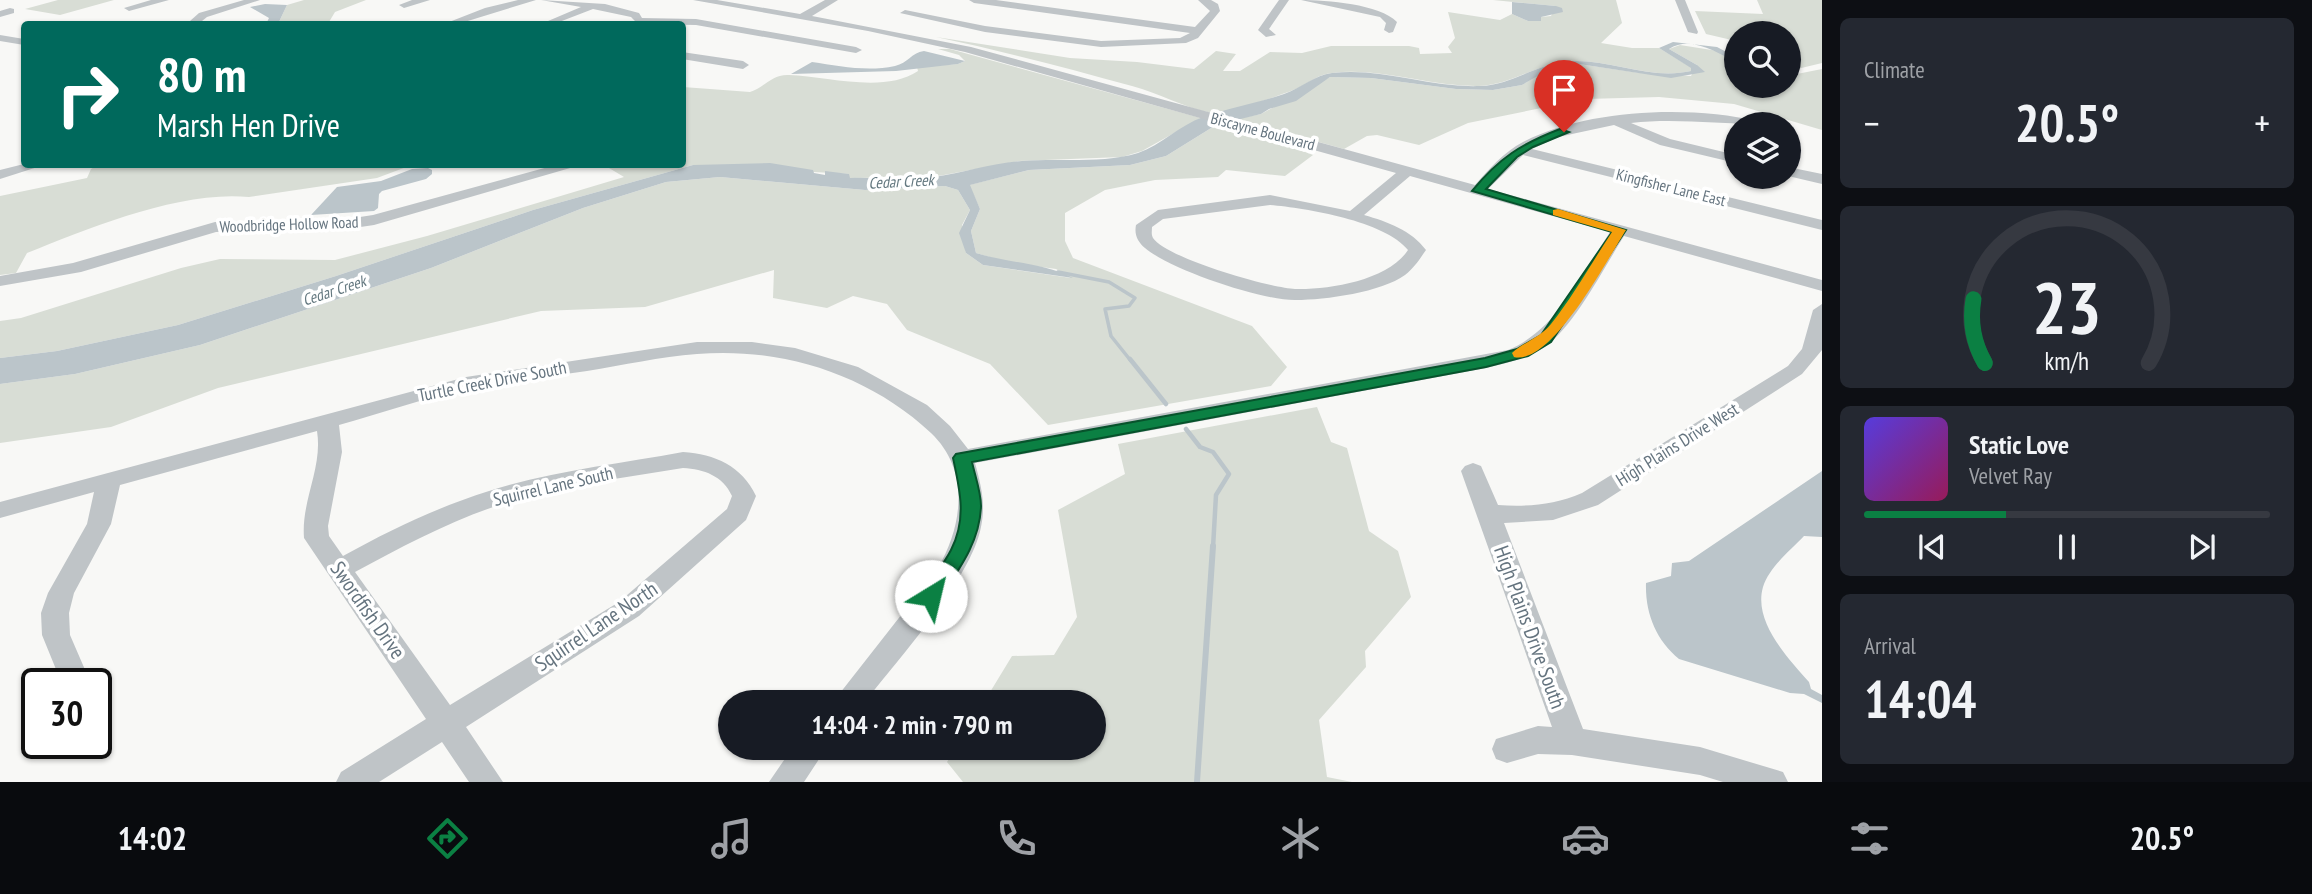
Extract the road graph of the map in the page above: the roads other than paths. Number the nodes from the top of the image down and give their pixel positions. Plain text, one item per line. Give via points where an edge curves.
1 (163, 0) edge
2 (218, 0) edge
3 (256, 0) edge
4 (425, 0) edge
5 (531, 0) edge
6 (546, 0) edge
7 (698, 0) edge
8 (830, 0) edge
9 (974, 0) edge
10 (1203, 0) edge
11 (1284, 0) edge
12 (1306, 0) edge
13 (1680, 0) edge
14 (241, 4) junction
15 (1000, 4) junction
16 (404, 5) dead end
17 (593, 6) junction
18 (130, 8) dead end
19 (905, 13) dead end
20 (803, 16) junction
21 (978, 19) junction
22 (196, 21) edge
23 (458, 21) edge
24 (554, 21) edge
25 (636, 21) edge
26 (686, 22) edge
27 (1389, 30) dead end
28 (1198, 31) junction
29 (1693, 32) dead end
30 (1270, 35) dead end
31 (0, 38) edge
32 (21, 42) edge
33 (21, 43) edge
34 (0, 49) edge
35 (856, 50) dead end
36 (686, 56) edge
37 (743, 65) dead end
38 (1724, 120) edge
39 (1617, 122) junction
40 (1521, 150) junction
41 (1724, 156) edge
42 (25, 168) edge
43 (562, 168) edge
44 (1407, 171) junction
45 (1801, 174) edge
46 (0, 175) edge
47 (1822, 179) edge
48 (1478, 191) junction
49 (1352, 217) junction
50 (1822, 225) edge
51 (1620, 230) junction
52 (0, 281) edge
53 (1822, 286) edge
54 (1820, 324) edge
55 (327, 419) junction
56 (962, 458) junction
57 (1474, 471) dead end
58 (733, 479) joint
59 (109, 480) junction
60 (0, 510) edge
61 (1488, 513) junction
62 (340, 569) junction
63 (70, 668) edge
64 (857, 690) edge
65 (446, 724) junction
66 (1572, 741) junction
67 (1507, 748) dead end
68 (802, 760) edge
69 (352, 782) edge
70 (487, 782) edge
71 (785, 782) edge
72 (1772, 782) edge

1 - 18 street
2 - 14 street
3 - 14 street
4 - 16 street
5 - 23 street
6 - 17 street
7 - 20 street, Biscayne Boulevard
8 - 20 street
9 - 15 street
10 - 28 street via 1215,11
11 - 30 street via 1263,30
12 - 27 street via 1383,15 1392,22
13 - 29 street
14 - 22 street
15 - 21 street
15 - 28 street
17 - 24 street
17 - 25 street via 629,12
19 - 21 street
20 - 44 street, Biscayne Boulevard via 948,45
21 - 28 street via 1092,44 1182,41
26 - 35 street
31 - 32 street
33 - 34 street
36 - 37 street
38 - 39 street
39 - 40 street via 1564,132
39 - 41 street via 1665,142
40 - 48 street
40 - 50 street, Kingfisher Lane East
42 - 46 street
43 - 52 street, Woodbridge Hollow Road via 374,220 215,227 75,268
44 - 48 street, Biscayne Boulevard
44 - 49 street
45 - 47 street
48 - 51 street, Biscayne Boulevard
49 - 49 street via 1408,237 1415,244 1415,255 1388,277 1297,295 1271,293 1226,277 1157,249 1144,237 1144,225 1168,212 1270,200 1297,202
51 - 53 street, Biscayne Boulevard
51 - 56 street via 1555,328 1523,352
54 - 61 street, High Plains Drive West via 1812,350 1795,370 1590,499 1548,514
55 - 56 street, Turtle Creek Drive South via 498,377 675,350 751,348 812,358 865,378 925,415
55 - 59 street, Turtle Creek Drive South
55 - 62 street, Swordfish Drive via 331,452 314,522 317,538
56 - 64 street via 972,503 961,551
57 - 61 street, High Plains Drive South
58 - 62 street, Squirrel Lane South via 700,460 683,460 536,486 462,509
58 - 65 street, Squirrel Lane North via 744,496 737,514 654,589
59 - 60 street, Turtle Creek Drive South
59 - 63 street via 99,524 55,613 56,635
61 - 66 street, High Plains Drive South
62 - 65 street, Swordfish Drive
65 - 69 street
65 - 70 street, Swordfish Drive
66 - 67 street via 1538,740
66 - 72 street via 1690,759
68 - 71 street

